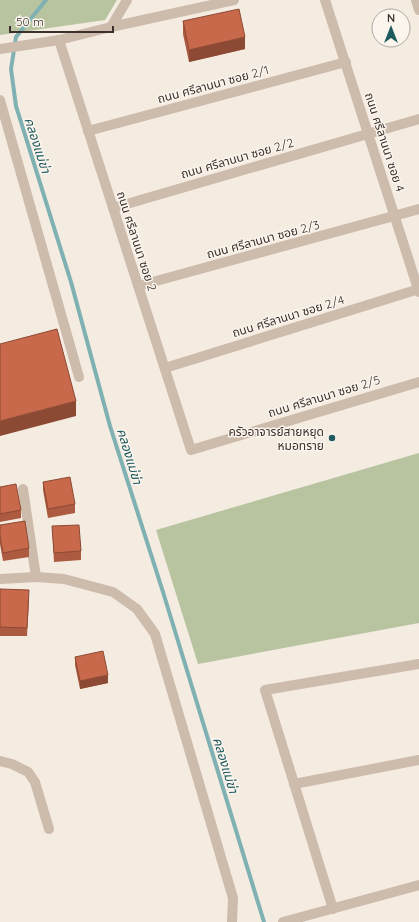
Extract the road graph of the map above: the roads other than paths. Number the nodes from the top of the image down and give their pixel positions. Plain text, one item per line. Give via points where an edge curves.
1 (127, 0) edge
2 (234, 0) edge
3 (325, 0) edge
4 (416, 0) edge
5 (419, 10) edge
6 (111, 26) junction
7 (59, 40) junction
8 (0, 49) edge
9 (346, 62) junction
10 (0, 100) edge
11 (419, 119) edge
12 (88, 131) junction
13 (368, 134) junction
14 (113, 208) junction
15 (419, 209) edge
16 (395, 217) junction
17 (138, 286) junction
18 (419, 290) edge
19 (165, 368) junction
20 (79, 377) dead end
21 (419, 382) edge
22 (191, 450) joint
23 (23, 489) dead end
24 (36, 577) junction
25 (0, 579) edge
26 (419, 664) edge
27 (419, 760) edge
28 (0, 761) edge
29 (294, 784) junction
30 (49, 829) dead end
31 (419, 886) edge
32 (333, 909) junction
33 (232, 922) edge
34 (283, 922) edge

1 - 6 street
2 - 6 street
3 - 9 street, ถนน ศรีลานนา ซอย 4
4 - 5 street
6 - 7 street
7 - 8 street
7 - 12 street, ถนน ศรีลานนา ซอย 2
9 - 12 street, ถนน ศรีลานนา ซอย 2/1
9 - 13 street, ถนน ศรีลานนา ซอย 4
10 - 20 street
11 - 13 street, ถนน ศรีลานนา ซอย 2/2
12 - 14 street, ถนน ศรีลานนา ซอย 2
13 - 14 street, ถนน ศรีลานนา ซอย 2/2
13 - 16 street, ถนน ศรีลานนา ซอย 4
14 - 17 street, ถนน ศรีลานนา ซอย 2
15 - 16 street, ถนน ศรีลานนา ซอย 2/3
16 - 17 street, ถนน ศรีลานนา ซอย 2/3
16 - 18 street, ถนน ศรีลานนา ซอย 4
17 - 19 street, ถนน ศรีลานนา ซอย 2
18 - 19 street, ถนน ศรีลานนา ซอย 2/4
19 - 22 street, ถนน ศรีลานนา ซอย 2
21 - 22 street, ถนน ศรีลานนา ซอย 2/5
23 - 24 street
24 - 25 street
24 - 33 street via 64,579 113,592 138,608 155,634 233,898
26 - 29 street via 265,690
27 - 29 street
28 - 30 street via 28,772 35,782
29 - 32 street
31 - 32 street
32 - 34 street

